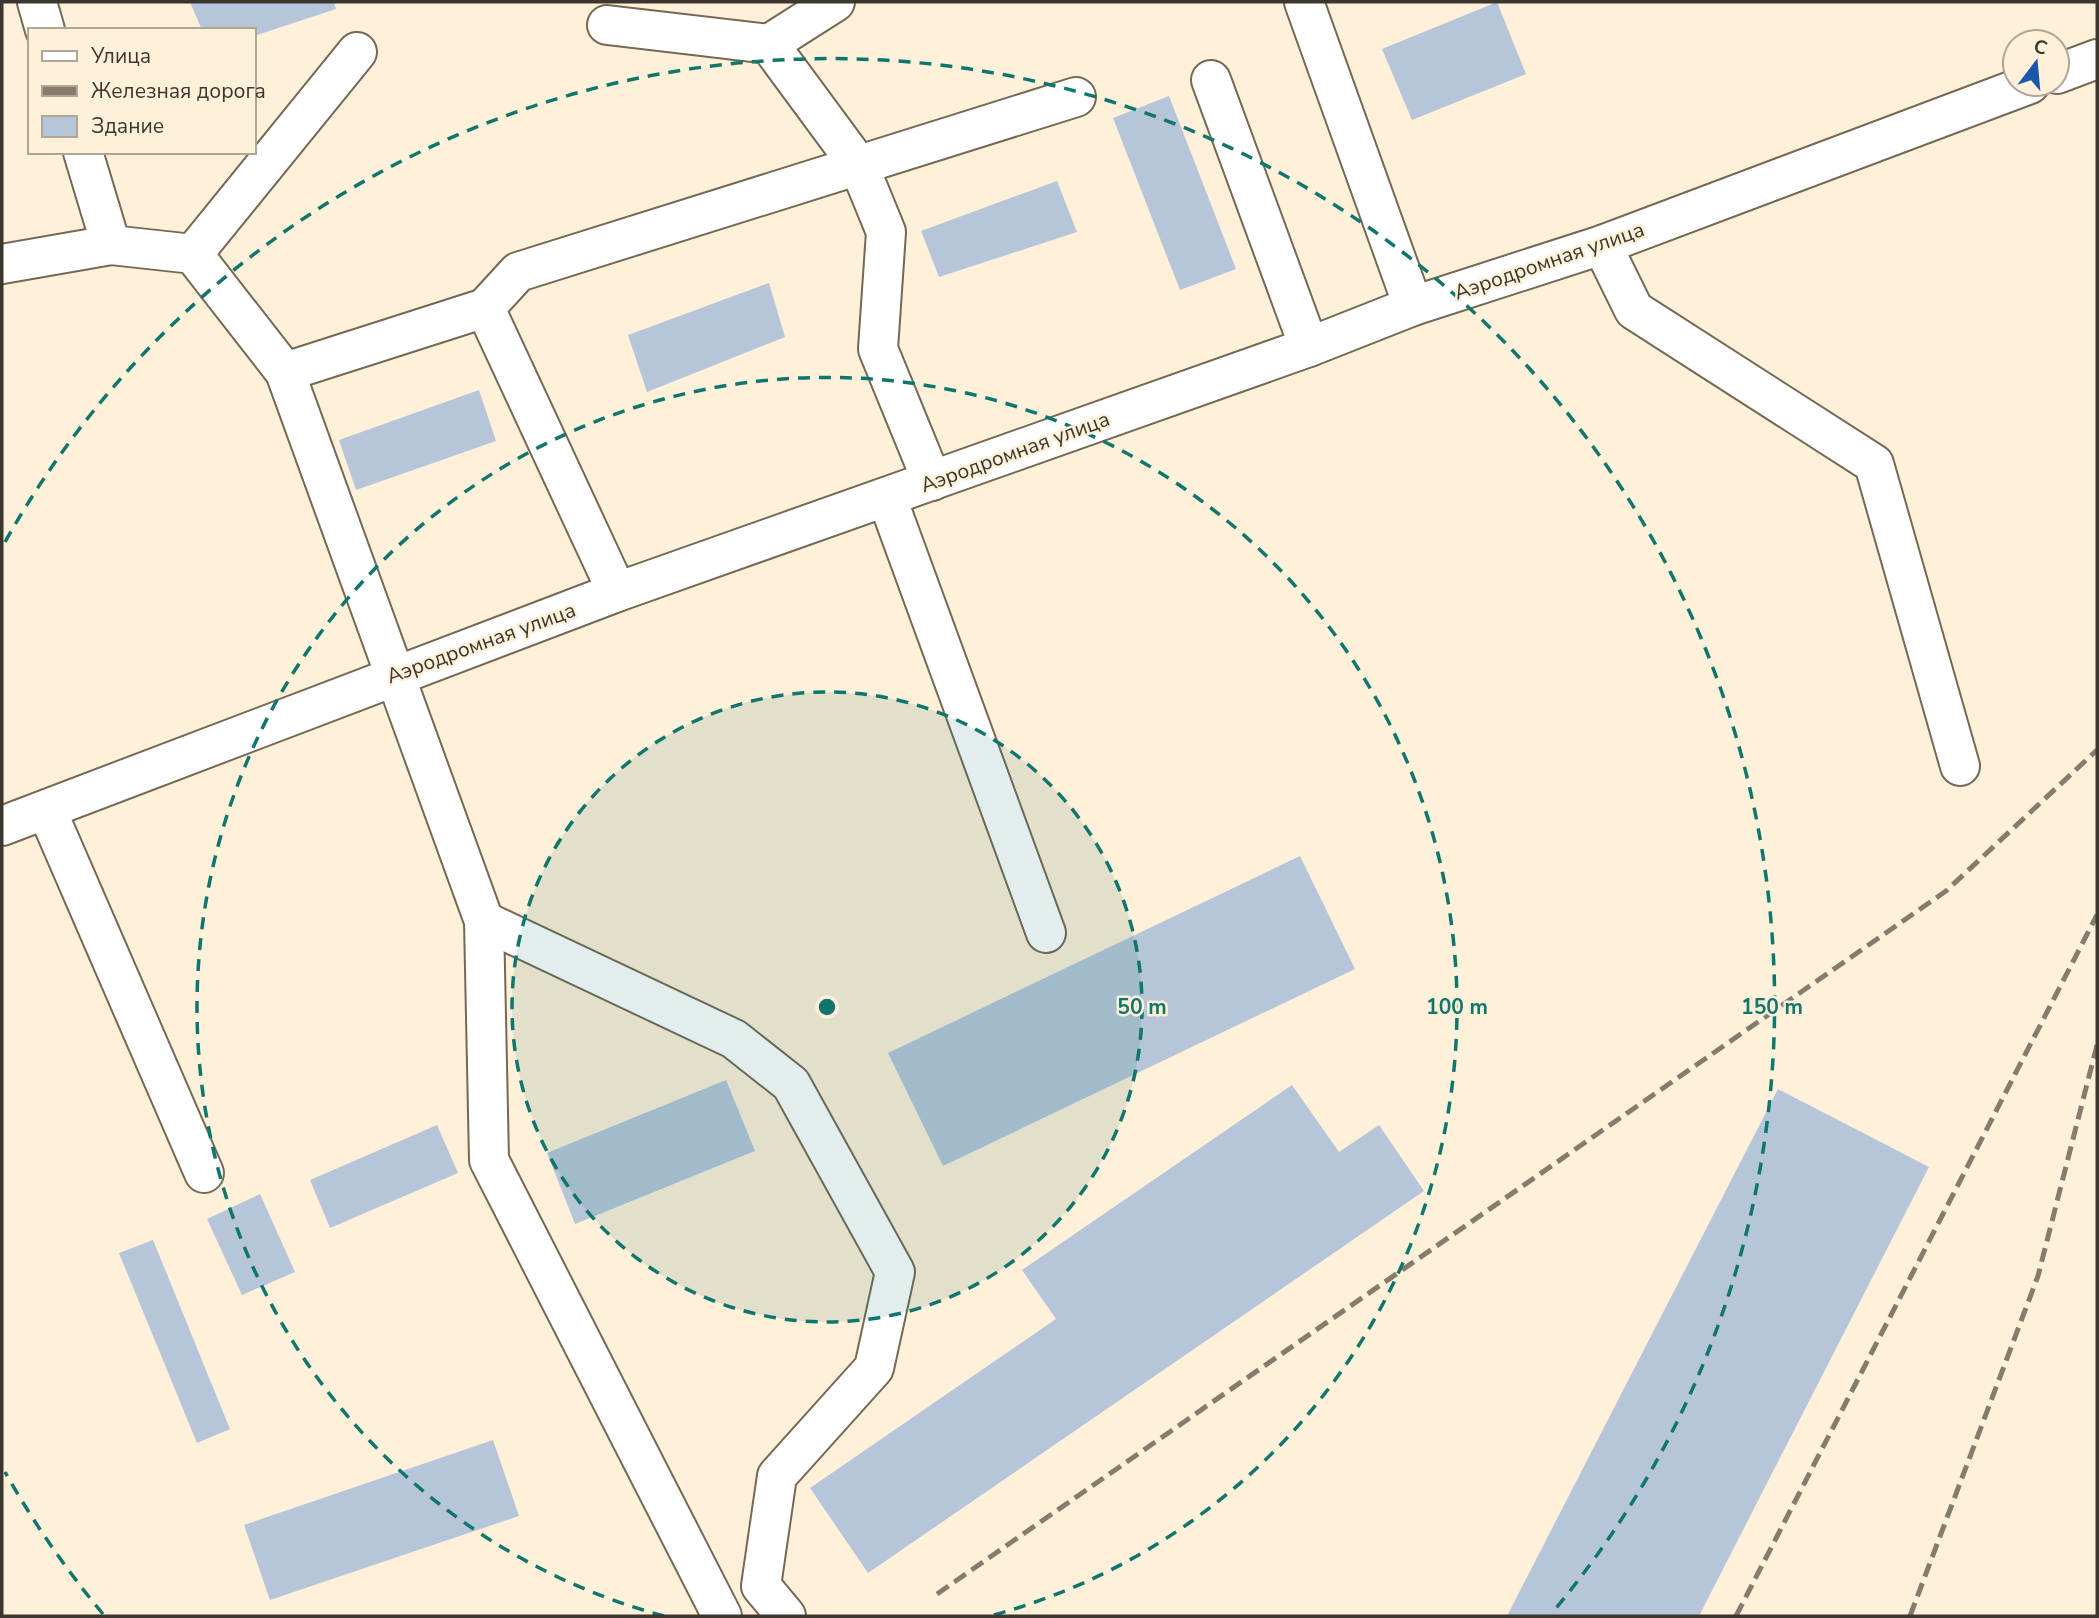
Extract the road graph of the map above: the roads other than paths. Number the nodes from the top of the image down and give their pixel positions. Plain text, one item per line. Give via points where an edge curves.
1 (37, 2) edge
2 (835, 2) edge
3 (1304, 2) edge
4 (607, 25) dead end
5 (44, 28) edge
6 (769, 44) junction
7 (357, 51) dead end
8 (2097, 59) edge
9 (2071, 69) edge
10 (1211, 80) dead end
11 (2001, 95) edge
12 (1076, 97) dead end
13 (84, 154) edge
14 (859, 166) junction
15 (111, 245) junction
16 (1602, 245) junction
17 (193, 254) junction
18 (2, 264) edge
19 (1413, 306) junction
20 (485, 307) junction
21 (1309, 347) junction
22 (285, 372) junction
23 (932, 481) junction
24 (887, 498) junction
25 (617, 592) junction
26 (396, 674) junction
27 (1960, 766) dead end
28 (47, 811) junction
29 (2, 826) edge
30 (484, 921) junction
31 (1046, 933) dead end
32 (204, 1173) dead end
33 (722, 1616) edge
34 (786, 1616) edge

1 - 5 main road
2 - 6 main road
3 - 19 main road
4 - 6 main road
6 - 14 main road
7 - 17 main road
8 - 9 main road
10 - 21 main road
11 - 16 main road, Аэродромная улица
12 - 14 main road
13 - 15 main road
14 - 20 main road via 518,272
14 - 23 main road via 886,232 878,349
15 - 17 main road
15 - 18 main road
16 - 19 main road, Аэродромная улица
16 - 27 main road via 1634,310 1874,464
17 - 22 main road
19 - 21 main road, Аэродромная улица
20 - 22 main road
20 - 25 main road
21 - 23 main road, Аэродромная улица
22 - 26 main road
23 - 24 main road, Аэродромная улица
24 - 25 main road, Аэродромная улица
24 - 31 main road
25 - 26 main road, Аэродромная улица
26 - 28 main road, Аэродромная улица
26 - 30 main road
28 - 29 main road, Аэродромная улица
28 - 32 main road
30 - 33 main road via 489,1160
30 - 34 main road via 734,1039 791,1084 895,1272 874,1368 777,1476 761,1586

